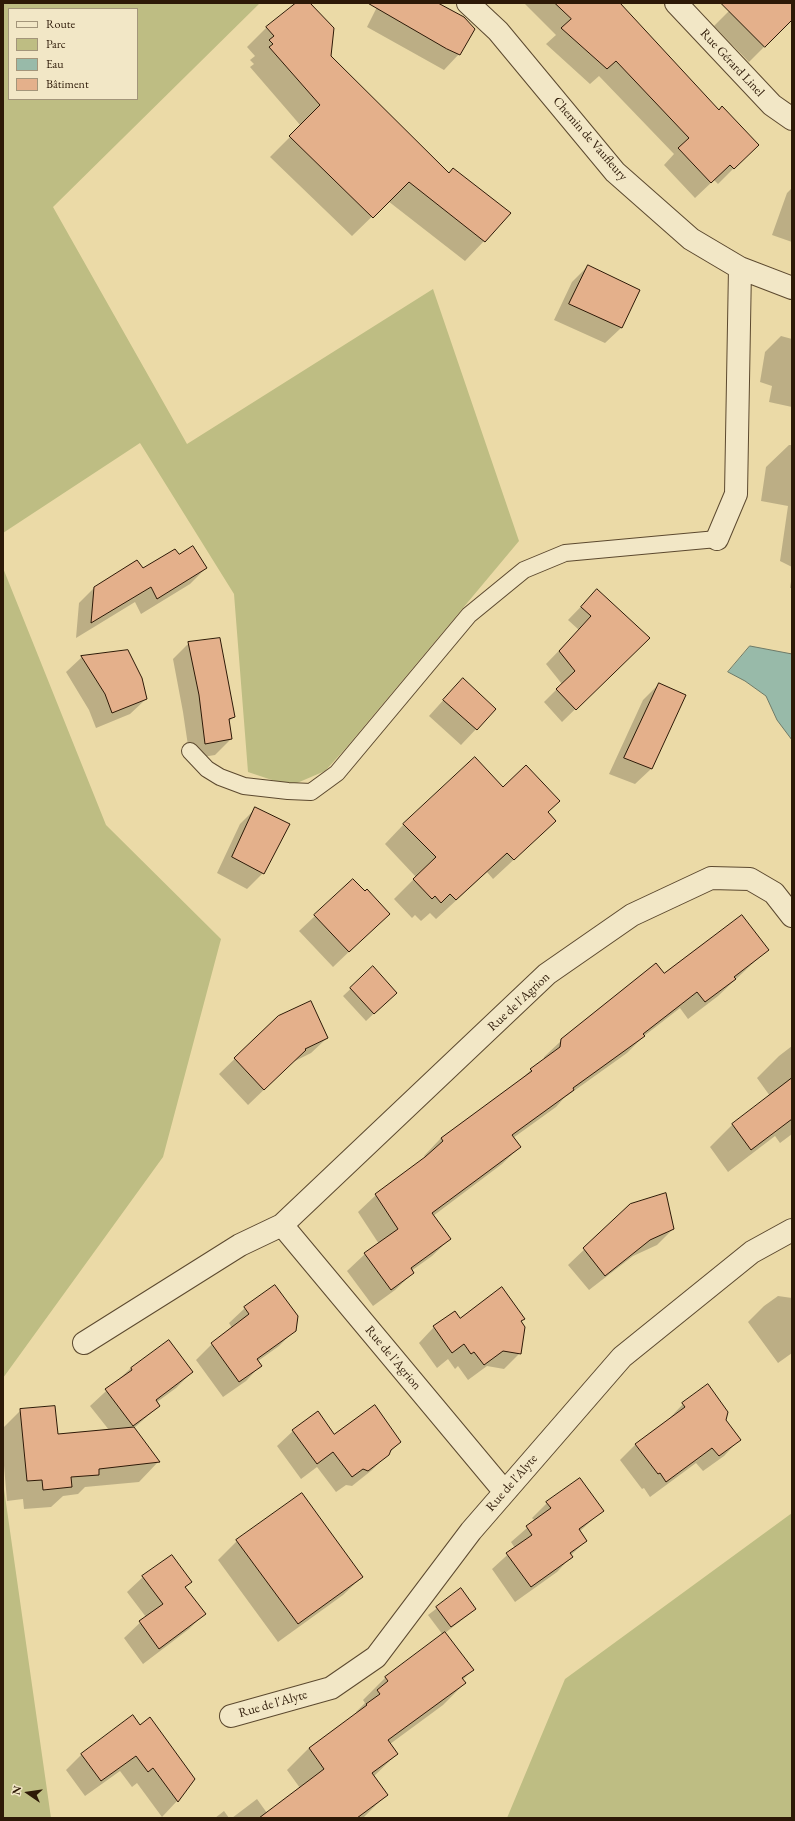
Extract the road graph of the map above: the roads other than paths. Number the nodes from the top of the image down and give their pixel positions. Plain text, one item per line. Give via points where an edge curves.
1 (468, 3) edge
2 (676, 3) edge
3 (792, 120) edge
4 (740, 268) junction
5 (792, 288) edge
6 (717, 539) joint
7 (190, 751) dead end
8 (792, 916) edge
9 (282, 1225) junction
10 (792, 1230) edge
11 (84, 1343) dead end
12 (504, 1491) junction
13 (231, 1716) dead end

1 - 4 street, Chemin de Vaufleury via 498,31 615,172 690,239
2 - 3 street, Rue Gérard Linel via 772,105
4 - 5 street, Chemin de Vaufleury
4 - 6 street via 736,494
6 - 7 lane via 565,553 524,570 469,615 337,773 311,792 288,792 244,786 207,770
8 - 9 street, Rue de l'Agrion via 774,893 750,879 711,878 632,915 547,974
9 - 11 street, Rue de l'Agrion via 240,1245
9 - 12 street, Rue de l'Agrion
10 - 12 street, Rue de l'Alyte via 752,1252 622,1357
12 - 13 street, Rue de l'Alyte via 376,1657 331,1688

